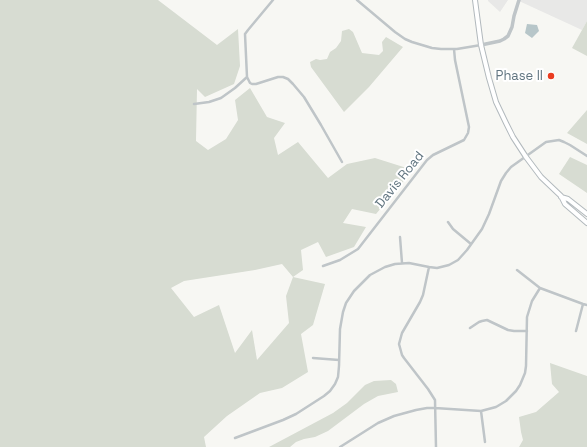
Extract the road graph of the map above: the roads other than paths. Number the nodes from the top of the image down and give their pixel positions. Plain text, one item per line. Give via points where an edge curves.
1 (273, 0) edge
2 (357, 0) edge
3 (475, 0) edge
4 (519, 0) edge
5 (481, 45) junction
6 (454, 49) junction
7 (247, 77) junction
8 (194, 104) dead end
9 (587, 156) edge
10 (526, 157) junction
11 (342, 162) dead end
12 (561, 196) junction
13 (587, 214) edge
14 (448, 222) dead end
15 (587, 223) edge
16 (400, 236) dead end
17 (472, 244) junction
18 (402, 263) junction
19 (323, 266) dead end
20 (429, 267) junction
21 (517, 270) dead end
22 (540, 288) junction
23 (583, 304) junction
24 (587, 305) edge
25 (470, 328) dead end
26 (527, 331) junction
27 (576, 331) dead end
28 (313, 358) dead end
29 (339, 360) junction
30 (435, 408) junction
31 (482, 411) junction
32 (235, 438) dead end
33 (485, 442) dead end
34 (340, 447) edge
35 (436, 447) edge

1 - 7 street via 245,34
2 - 6 street via 405,39 432,48
3 - 5 main road
4 - 5 street via 508,36 504,40
5 - 6 street
5 - 10 main road via 490,84 499,107
6 - 19 street, Davis Road via 469,127 464,140 432,155 427,160 358,249 340,260
7 - 8 street via 221,98
7 - 11 street via 252,84 278,77 288,79 304,97
9 - 10 street via 564,142 553,140 546,142
10 - 12 main road via 541,177
10 - 17 street via 511,167 504,177 486,222
12 - 13 main road
12 - 15 main road via 565,204
14 - 17 street
16 - 18 street
17 - 20 street via 455,262 442,267
18 - 20 street
18 - 29 street via 385,267 370,275 348,299 341,317
20 - 30 street via 423,295 402,333 399,344 404,358 432,393
21 - 22 street
22 - 23 street
22 - 26 street via 529,309
23 - 24 street
23 - 27 street
25 - 26 street via 482,320 487,320 508,330
26 - 31 street via 526,366 520,385 506,401
28 - 29 street
29 - 32 street via 338,377 324,396 296,414
30 - 31 street
30 - 34 street via 394,416
30 - 35 street
31 - 33 street

